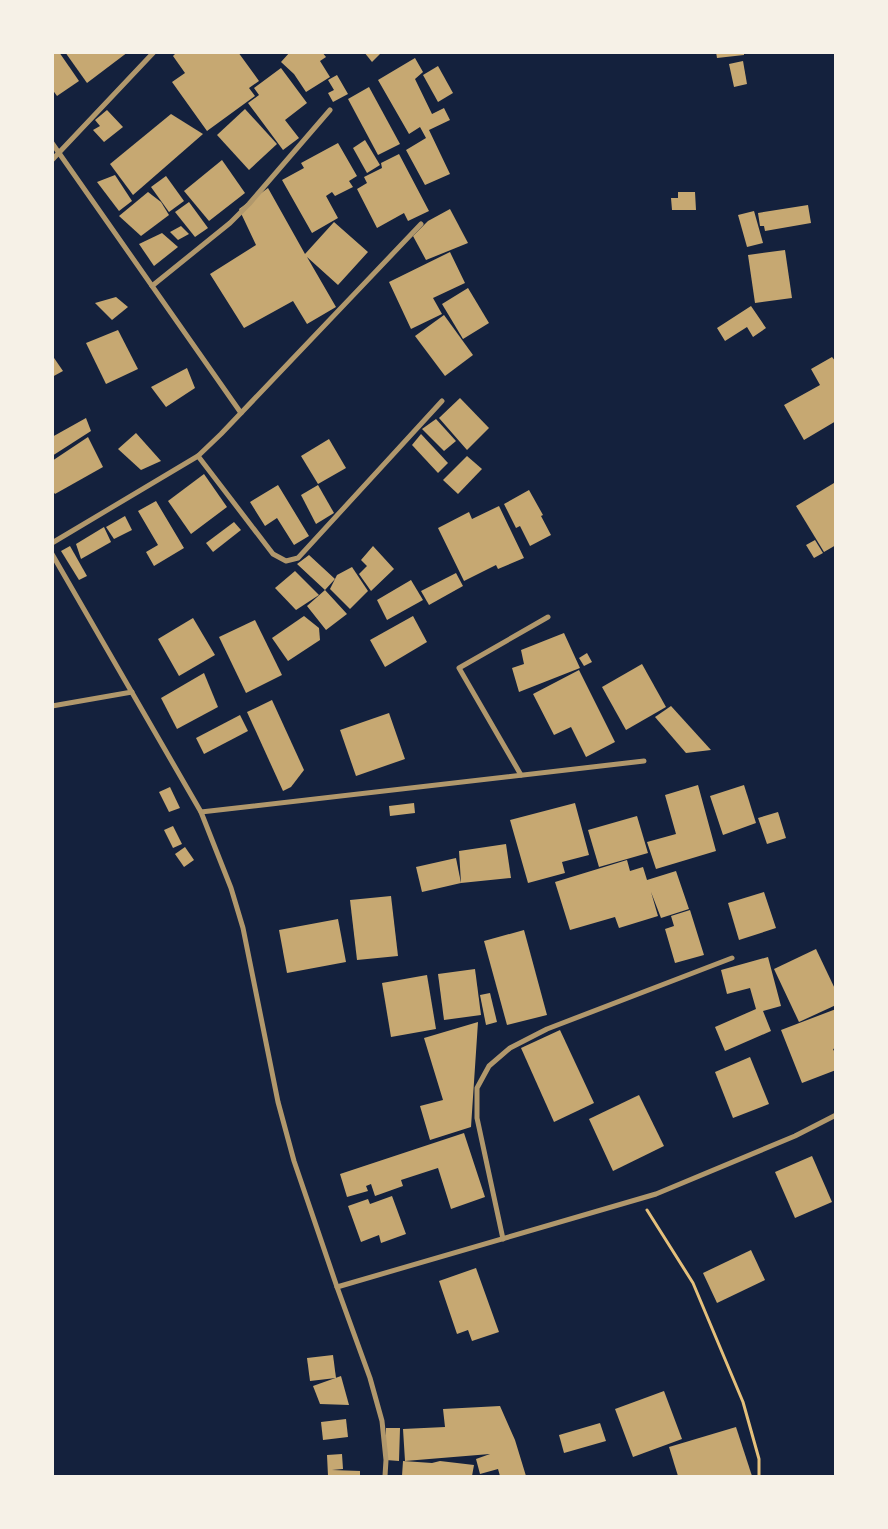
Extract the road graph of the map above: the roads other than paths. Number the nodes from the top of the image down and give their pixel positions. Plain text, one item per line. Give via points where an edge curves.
1 (154, 52) edge
2 (330, 110) dead end
3 (52, 143) edge
4 (58, 153) junction
5 (52, 160) edge
6 (420, 224) dead end
7 (152, 286) junction
8 (442, 401) dead end
9 (241, 413) junction
10 (198, 456) junction
11 (52, 543) edge
12 (52, 554) edge
13 (548, 617) dead end
14 (132, 692) junction
15 (52, 706) edge
16 (644, 761) dead end
17 (521, 775) junction
18 (201, 812) junction
19 (732, 958) dead end
20 (836, 1115) edge
21 (503, 1240) junction
22 (336, 1287) junction
23 (386, 1476) edge

1 - 4 street
2 - 7 street via 230,223
3 - 4 street
4 - 5 street
4 - 7 street
6 - 9 street
7 - 9 street
8 - 10 street via 298,558 286,561 273,554
9 - 10 street
10 - 11 street
12 - 14 street
13 - 17 street via 458,668
14 - 15 street
14 - 18 street
16 - 17 street
17 - 18 street
18 - 22 street via 243,928 283,1119
19 - 21 street via 548,1029 510,1048 489,1066 478,1088 477,1118
20 - 21 street via 795,1136 656,1194
21 - 22 street
22 - 23 street via 380,1413

